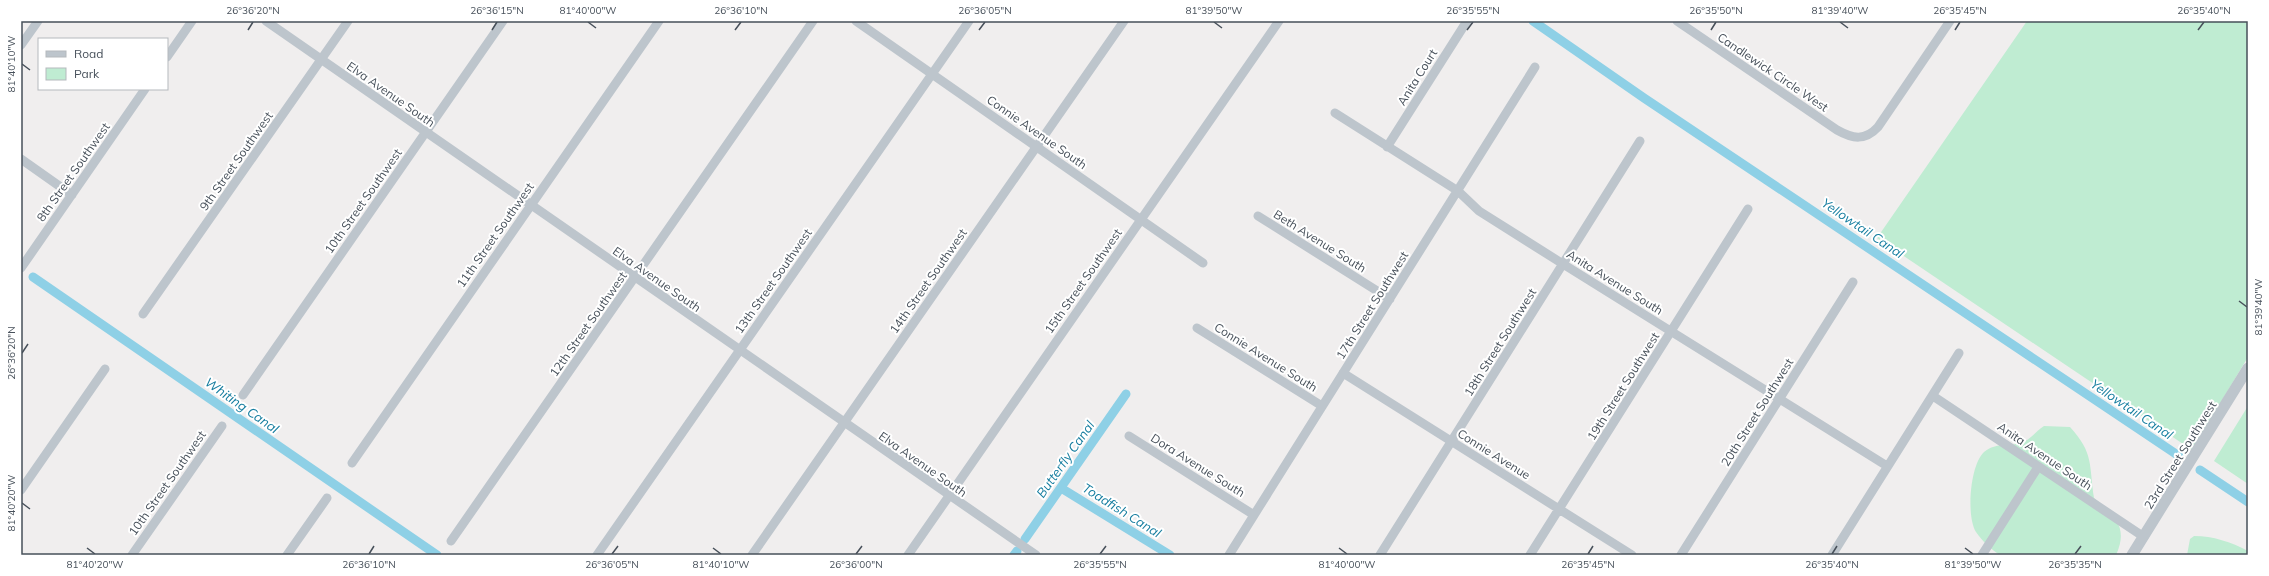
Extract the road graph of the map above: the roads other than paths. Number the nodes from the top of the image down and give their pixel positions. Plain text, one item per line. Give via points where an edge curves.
1 (38, 21) edge
2 (192, 21) edge
3 (266, 21) edge
4 (348, 21) edge
5 (503, 21) edge
6 (659, 21) edge
7 (813, 21) edge
8 (856, 21) edge
9 (968, 21) edge
10 (1124, 21) edge
11 (1279, 21) edge
12 (1467, 21) edge
13 (1677, 21) edge
14 (1950, 21) edge
15 (21, 45) edge
16 (168, 56) edge
17 (320, 59) junction
18 (1535, 67) dead end
19 (932, 74) junction
20 (144, 90) edge
21 (1335, 114) dead end
22 (426, 132) junction
23 (1640, 141) dead end
24 (1037, 146) junction
25 (1388, 147) junction
26 (21, 159) edge
27 (1458, 191) junction
28 (72, 195) junction
29 (530, 205) junction
30 (1748, 209) dead end
31 (1258, 216) dead end
32 (1141, 219) junction
33 (1203, 263) dead end
34 (1563, 264) junction
35 (21, 268) edge
36 (634, 277) junction
37 (1853, 282) dead end
38 (1390, 299) junction
39 (143, 314) dead end
40 (1197, 328) dead end
41 (1671, 331) junction
42 (739, 350) junction
43 (1959, 353) dead end
44 (2248, 368) edge
45 (105, 369) dead end
46 (1343, 373) junction
47 (243, 395) dead end
48 (1933, 396) junction
49 (1778, 399) junction
50 (1322, 406) junction
51 (844, 423) junction
52 (222, 426) dead end
53 (1129, 436) dead end
54 (1451, 441) junction
55 (352, 463) dead end
56 (1887, 466) junction
57 (2038, 467) junction
58 (21, 490) edge
59 (949, 496) junction
60 (327, 498) dead end
61 (1560, 509) junction
62 (1254, 515) junction
63 (2144, 537) junction
64 (451, 542) dead end
65 (132, 555) edge
66 (287, 555) edge
67 (597, 555) edge
68 (752, 555) edge
69 (908, 555) edge
70 (1036, 555) edge
71 (1229, 555) edge
72 (1380, 555) edge
73 (1530, 555) edge
74 (1632, 555) edge
75 (1681, 555) edge
76 (1832, 555) edge
77 (1982, 555) edge
78 (2132, 555) edge

1 - 15 street
2 - 16 street
3 - 17 street, Elva Avenue South
4 - 17 street, 9th Street Southwest
5 - 22 street, 10th Street Southwest
6 - 29 street, 11th Street Southwest
7 - 36 street, 12th Street Southwest
8 - 19 street, Connie Avenue South
9 - 19 street, 13th Street Southwest
10 - 24 street, 14th Street Southwest
11 - 32 street, 15th Street Southwest
12 - 25 street, Anita Court
13 - 14 street, Candlewick Circle West via 1837,130 1857,138 1870,135 1878,127
17 - 22 street, Elva Avenue South
17 - 39 street, 9th Street Southwest
18 - 27 street, 17th Street Southwest
19 - 24 street, Connie Avenue South
19 - 42 street, 13th Street Southwest
20 - 28 street, 8th Street Southwest
21 - 25 street, Anita Avenue South
22 - 29 street, Elva Avenue South
22 - 47 street, 10th Street Southwest
23 - 34 street, 18th Street Southwest
24 - 32 street, Connie Avenue South
24 - 51 street, 14th Street Southwest
25 - 27 street, Anita Avenue South
26 - 28 street
27 - 34 street, Anita Avenue South via 1479,211
27 - 38 street, 17th Street Southwest
28 - 35 street, 8th Street Southwest
29 - 36 street, Elva Avenue South
29 - 55 street, 11th Street Southwest
30 - 41 street, 19th Street Southwest
31 - 38 street, Beth Avenue South
32 - 33 street, Connie Avenue South
32 - 59 street, 15th Street Southwest
34 - 41 street, Anita Avenue South
34 - 54 street, 18th Street Southwest
36 - 42 street, Elva Avenue South
36 - 64 street, 12th Street Southwest
37 - 49 street, 20th Street Southwest
38 - 46 street, 17th Street Southwest
40 - 50 street, Connie Avenue South
41 - 49 street, Anita Avenue South
41 - 61 street, 19th Street Southwest
42 - 51 street, Elva Avenue South
42 - 67 street, 13th Street Southwest
43 - 48 street
44 - 63 street, 23rd Street Southwest
45 - 58 street
46 - 50 street, 17th Street Southwest
46 - 54 street, Connie Avenue
48 - 56 street
48 - 57 street, Anita Avenue South
49 - 56 street, Anita Avenue South
49 - 75 street, 20th Street Southwest
50 - 62 street, 17th Street Southwest
51 - 59 street, Elva Avenue South
51 - 68 street, 14th Street Southwest
52 - 65 street, 10th Street Southwest
53 - 62 street, Dora Avenue South
54 - 61 street, Connie Avenue
54 - 72 street, 18th Street Southwest
56 - 76 street
57 - 63 street, Anita Avenue South
57 - 77 street
59 - 69 street, 15th Street Southwest
59 - 70 street, Elva Avenue South
60 - 66 street
61 - 73 street, 19th Street Southwest
61 - 74 street, Connie Avenue
62 - 71 street, 17th Street Southwest
63 - 78 street, 23rd Street Southwest

